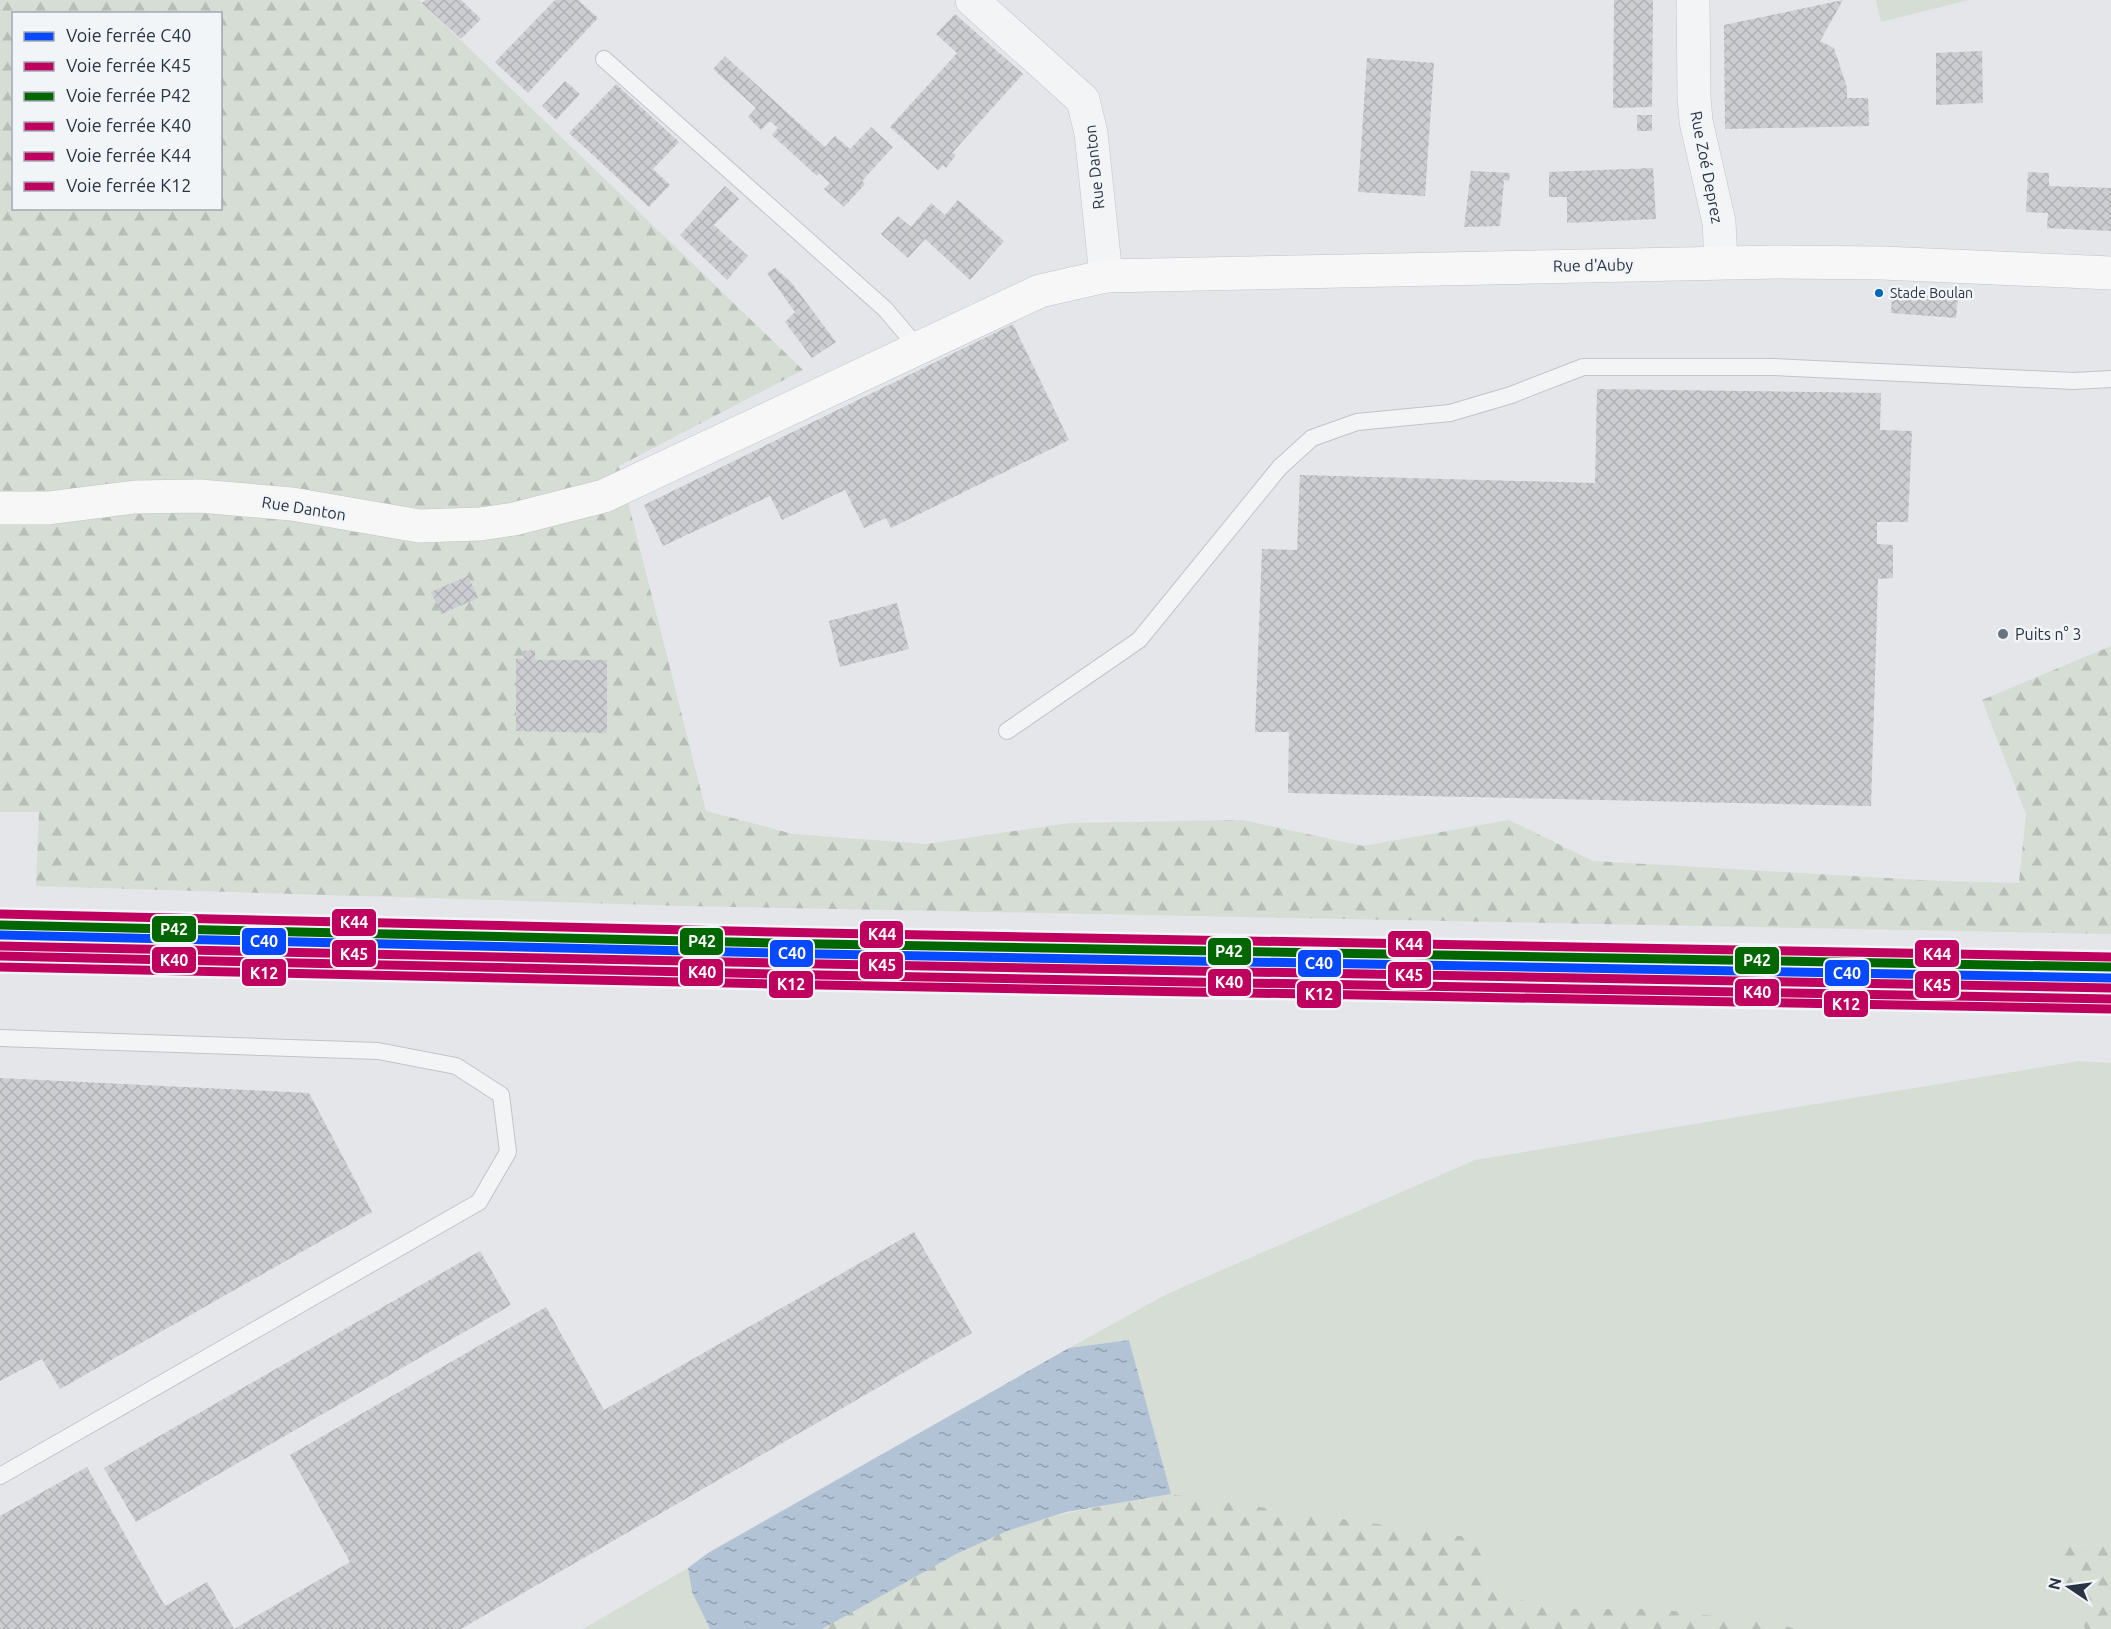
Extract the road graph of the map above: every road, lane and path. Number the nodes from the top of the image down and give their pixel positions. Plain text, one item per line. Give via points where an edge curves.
1 (972, 0) edge
2 (1692, 0) edge
3 (604, 59) dead end
4 (1721, 262) junction
5 (2111, 273) edge
6 (1091, 278) junction
7 (919, 349) junction
8 (2111, 379) edge
9 (0, 508) edge
10 (1007, 731) dead end
11 (0, 1038) edge
12 (0, 1476) edge

1 - 6 street, Rue Danton via 1083,100 1091,133
2 - 4 street, Rue Zoé Deprez via 1695,113 1719,222
3 - 7 lane via 885,309
4 - 5 street, Rue d'Auby via 1872,262
4 - 6 street, Rue d'Auby
6 - 7 street, Rue d'Auby via 1040,291
7 - 9 street, Rue Danton via 604,496 514,519 419,526 292,504 200,496
8 - 10 lane via 2074,381 1773,367 1583,367 1450,413 1357,422 1312,438 1280,467 1138,640
11 - 12 lane via 378,1051 456,1066 501,1095 508,1152 479,1202

